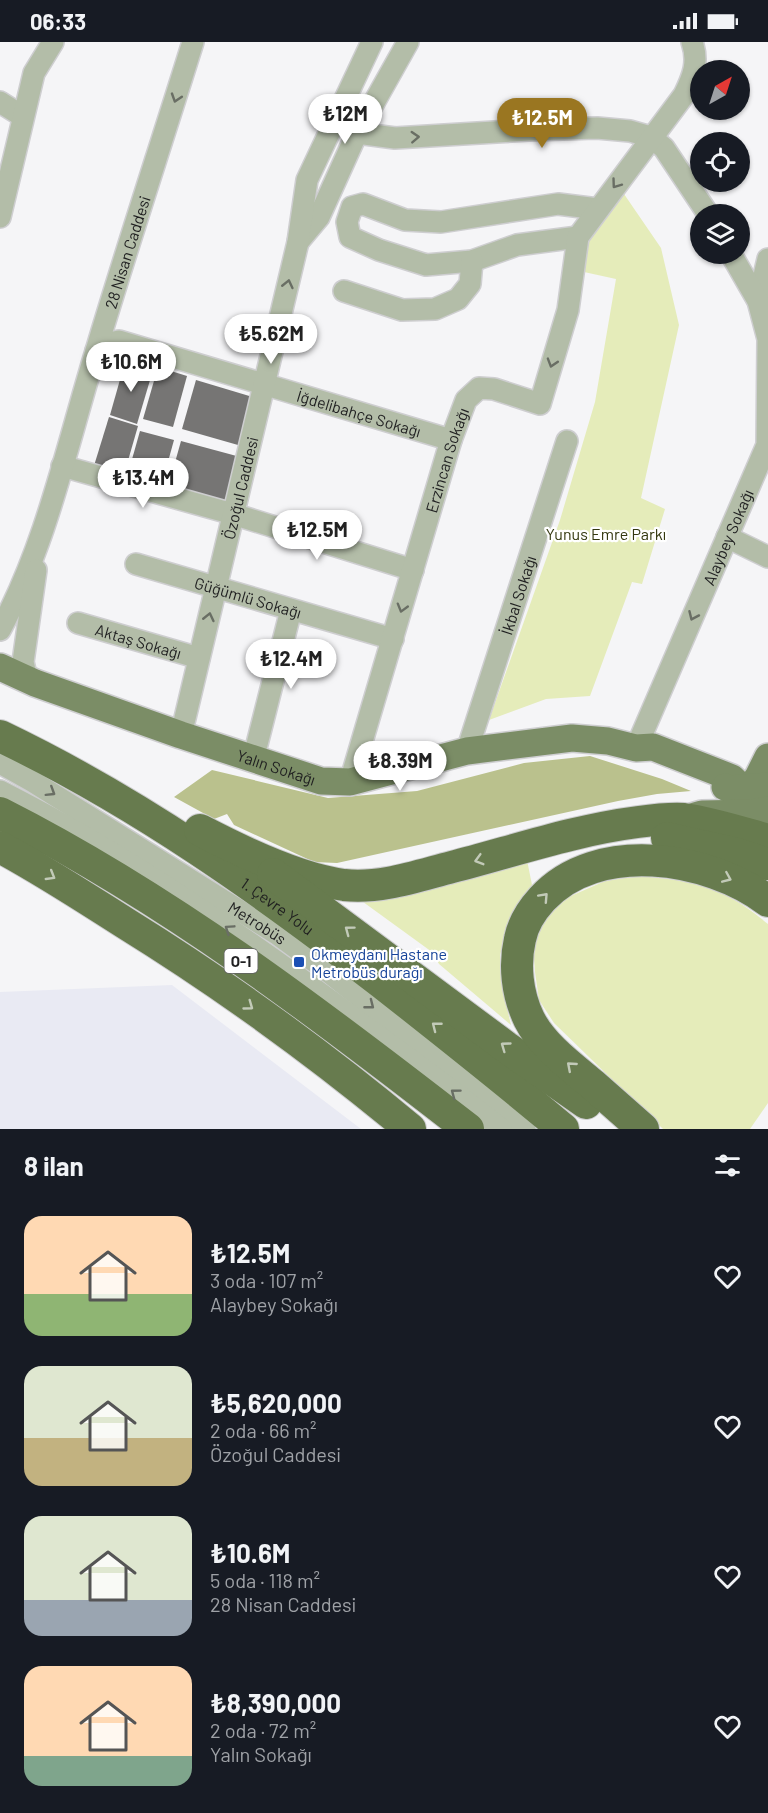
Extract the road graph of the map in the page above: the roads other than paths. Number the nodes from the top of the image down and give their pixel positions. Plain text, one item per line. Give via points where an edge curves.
1 (52, 42) edge
2 (193, 42) edge
3 (372, 42) edge
4 (408, 42) edge
5 (692, 42) edge
6 (0, 102) edge
7 (22, 116) junction
8 (357, 133) junction
9 (651, 137) junction
10 (701, 204) edge
11 (2, 207) edge
12 (598, 209) junction
13 (578, 237) junction
14 (298, 242) junction
15 (768, 260) edge
16 (472, 261) junction
17 (737, 264) edge
18 (344, 291) dead end
19 (758, 301) junction
20 (96, 351) junction
21 (264, 383) junction
22 (451, 440) junction
23 (567, 441) dead end
24 (62, 466) junction
25 (233, 514) junction
26 (727, 537) junction
27 (40, 539) junction
28 (768, 557) edge
29 (136, 564) dead end
30 (413, 570) junction
31 (216, 587) junction
32 (291, 610) junction
33 (78, 623) dead end
34 (0, 630) edge
35 (393, 639) junction
36 (199, 658) junction
37 (0, 667) edge
38 (35, 682) junction
39 (181, 735) junction
40 (0, 736) edge
41 (636, 748) junction
42 (467, 751) junction
43 (768, 757) edge
44 (253, 760) junction
45 (0, 763) edge
46 (350, 782) junction
47 (753, 786) edge
48 (0, 791) edge
49 (131, 806) junction
50 (768, 810) edge
51 (0, 813) edge
52 (682, 819) junction
53 (768, 840) edge
54 (536, 844) junction
55 (0, 847) edge
56 (237, 850) junction
57 (768, 864) edge
58 (768, 901) edge
59 (630, 1126) edge
60 (410, 1129) edge
61 (468, 1129) edge
62 (501, 1129) edge
63 (525, 1129) edge
64 (563, 1129) edge

1 - 7 street via 34,73
2 -> 20 street, 28 Nisan Caddesi
3 - 14 street, Özoğul Caddesi via 307,180
4 - 8 street
5 - 9 street, Erzincan Sokağı via 694,74 684,95
6 - 7 street
7 - 11 street
8 -> 9 street via 395,138 597,128 630,130
8 - 14 street via 319,217
9 - 10 street via 664,148
9 -> 12 street, Erzincan Sokağı
12 - 13 street, Erzincan Sokağı
12 - 16 street via 558,204 441,222 405,220 363,204 352,207 347,222 350,237 369,246 426,265
13 - 16 street via 517,245
13 -> 22 street, Erzincan Sokağı via 568,310 540,404 494,388 479,388 466,400
21 -> 14 street, Özoğul Caddesi
15 - 19 street
16 - 18 street via 470,284 458,299 435,309 402,310
17 - 19 street, Alaybey Sokağı
19 - 26 street, Alaybey Sokağı via 768,339 767,445
20 - 21 street, İğdelibahçe Sokağı via 119,341
20 - 24 street, 28 Nisan Caddesi
21 - 22 street, İğdelibahçe Sokağı
21 - 25 street, Özoğul Caddesi
22 - 30 street, Erzincan Sokağı
23 - 42 street, İkbal Sokağı
24 - 25 street
24 - 27 street, 28 Nisan Caddesi
25 - 30 street
25 - 31 street, Özoğul Caddesi
26 - 28 street
26 -> 41 street, Alaybey Sokağı
27 - 34 street, 28 Nisan Caddesi
27 - 38 street via 23,662 26,675
29 - 31 street, Güğümlü Sokağı
30 -> 35 street, Erzincan Sokağı
31 - 32 street, Güğümlü Sokağı
36 -> 31 street, Özoğul Caddesi
32 - 35 street, Güğümlü Sokağı
32 - 44 street
33 - 36 street, Aktaş Sokağı
35 - 46 street, Erzincan Sokağı
36 - 39 street, Özoğul Caddesi
37 - 38 main road, Yalın Sokağı
38 - 39 main road, Yalın Sokağı
39 - 44 main road, Yalın Sokağı
40 - 49 highway, 1. Çevre Yolu
41 - 42 main road, Yalın Sokağı via 572,738
41 - 47 main road, Yalın Sokağı via 652,760 704,781 729,789
42 - 46 main road, Yalın Sokağı
43 - 47 main road
44 - 46 main road, Yalın Sokağı via 321,781
45 -> 63 street, Metrobüs via 277,934
62 -> 48 street, Metrobüs via 274,959 106,850
49 - 56 highway via 189,825
64 -> 49 highway, 1. Çevre Yolu via 307,925
50 - 52 main road
51 - 61 highway, O-1 via 140,893 202,934
52 - 53 highway
52 - 54 highway via 615,825
54 -> 56 highway via 395,882 354,885 325,881
54 - 57 highway via 624,837 670,838
55 -> 60 highway via 231,992
59 -> 56 highway via 506,1047
59 -> 58 highway via 542,1039 529,1019 517,979 517,951 522,929 535,907 550,890 573,875 598,865 634,860 721,874

